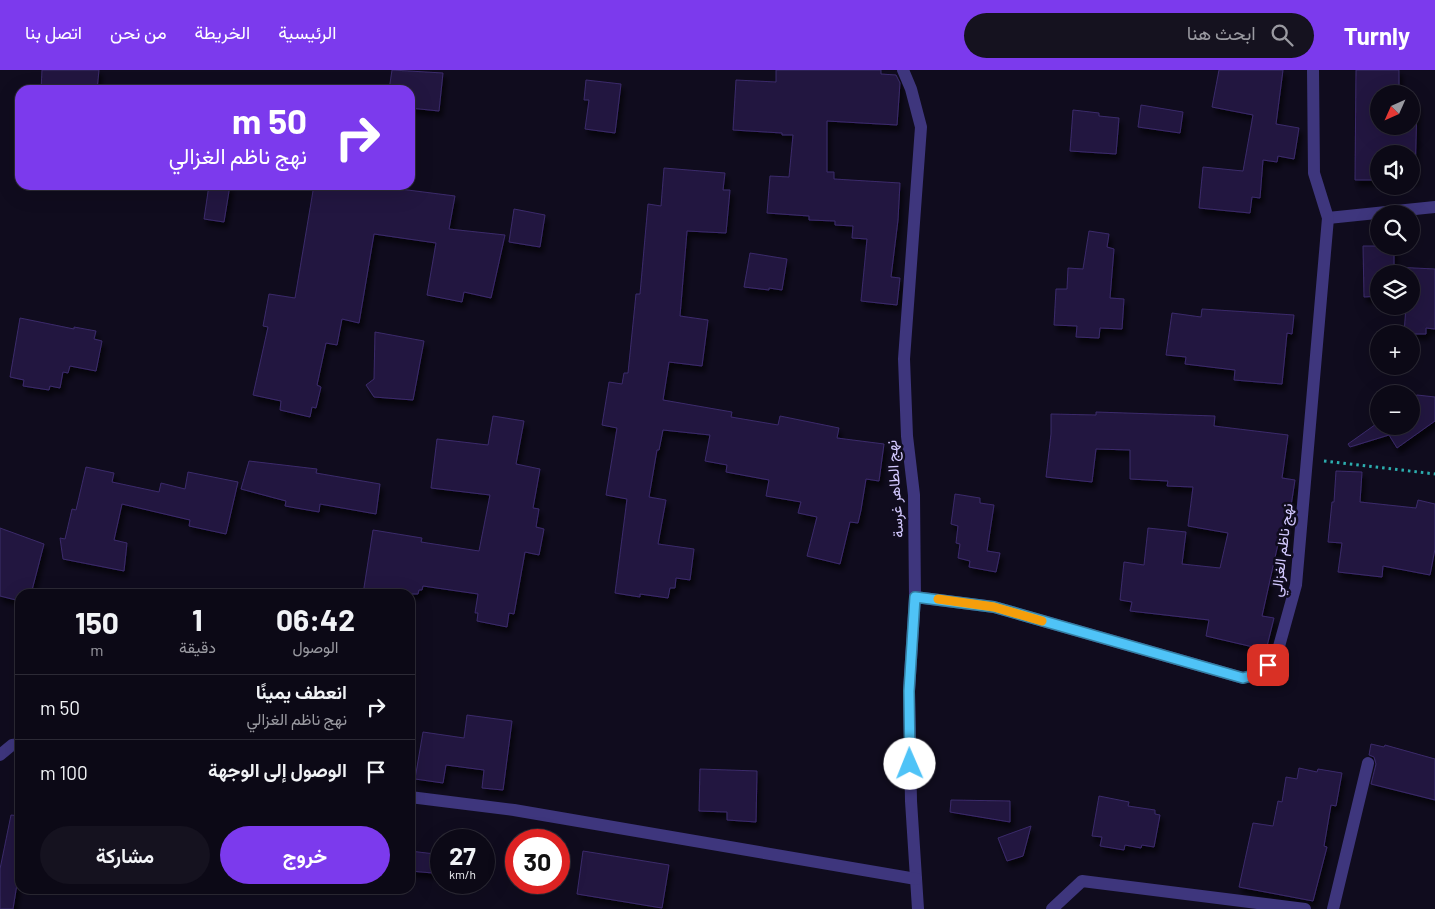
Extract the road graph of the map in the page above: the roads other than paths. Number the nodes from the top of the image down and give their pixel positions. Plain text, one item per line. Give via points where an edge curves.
1 (903, 70) edge
2 (1313, 70) edge
3 (1435, 207) edge
4 (1328, 218) junction
5 (915, 597) junction
6 (15, 745) edge
7 (0, 755) edge
8 (1368, 763) dead end
9 (415, 798) edge
10 (916, 879) junction
11 (918, 909) edge
12 (1052, 909) edge
13 (1305, 909) edge
14 (1333, 909) edge

1 - 5 street, نهج الطاهر غرسة via 920,127 904,359 907,436 914,495
2 - 4 street, نهج ناظم الغزالي via 1314,173
3 - 4 street
4 - 5 street, نهج ناظم الغزالي via 1296,585 1278,650 1268,665 1257,674 1243,678 994,607
5 - 10 street, نهج الطاهر غرسة via 909,691
6 - 7 street
8 - 14 street
9 - 10 street via 514,810
10 - 11 street, نهج الطاهر غرسة
12 - 13 street via 1082,882

